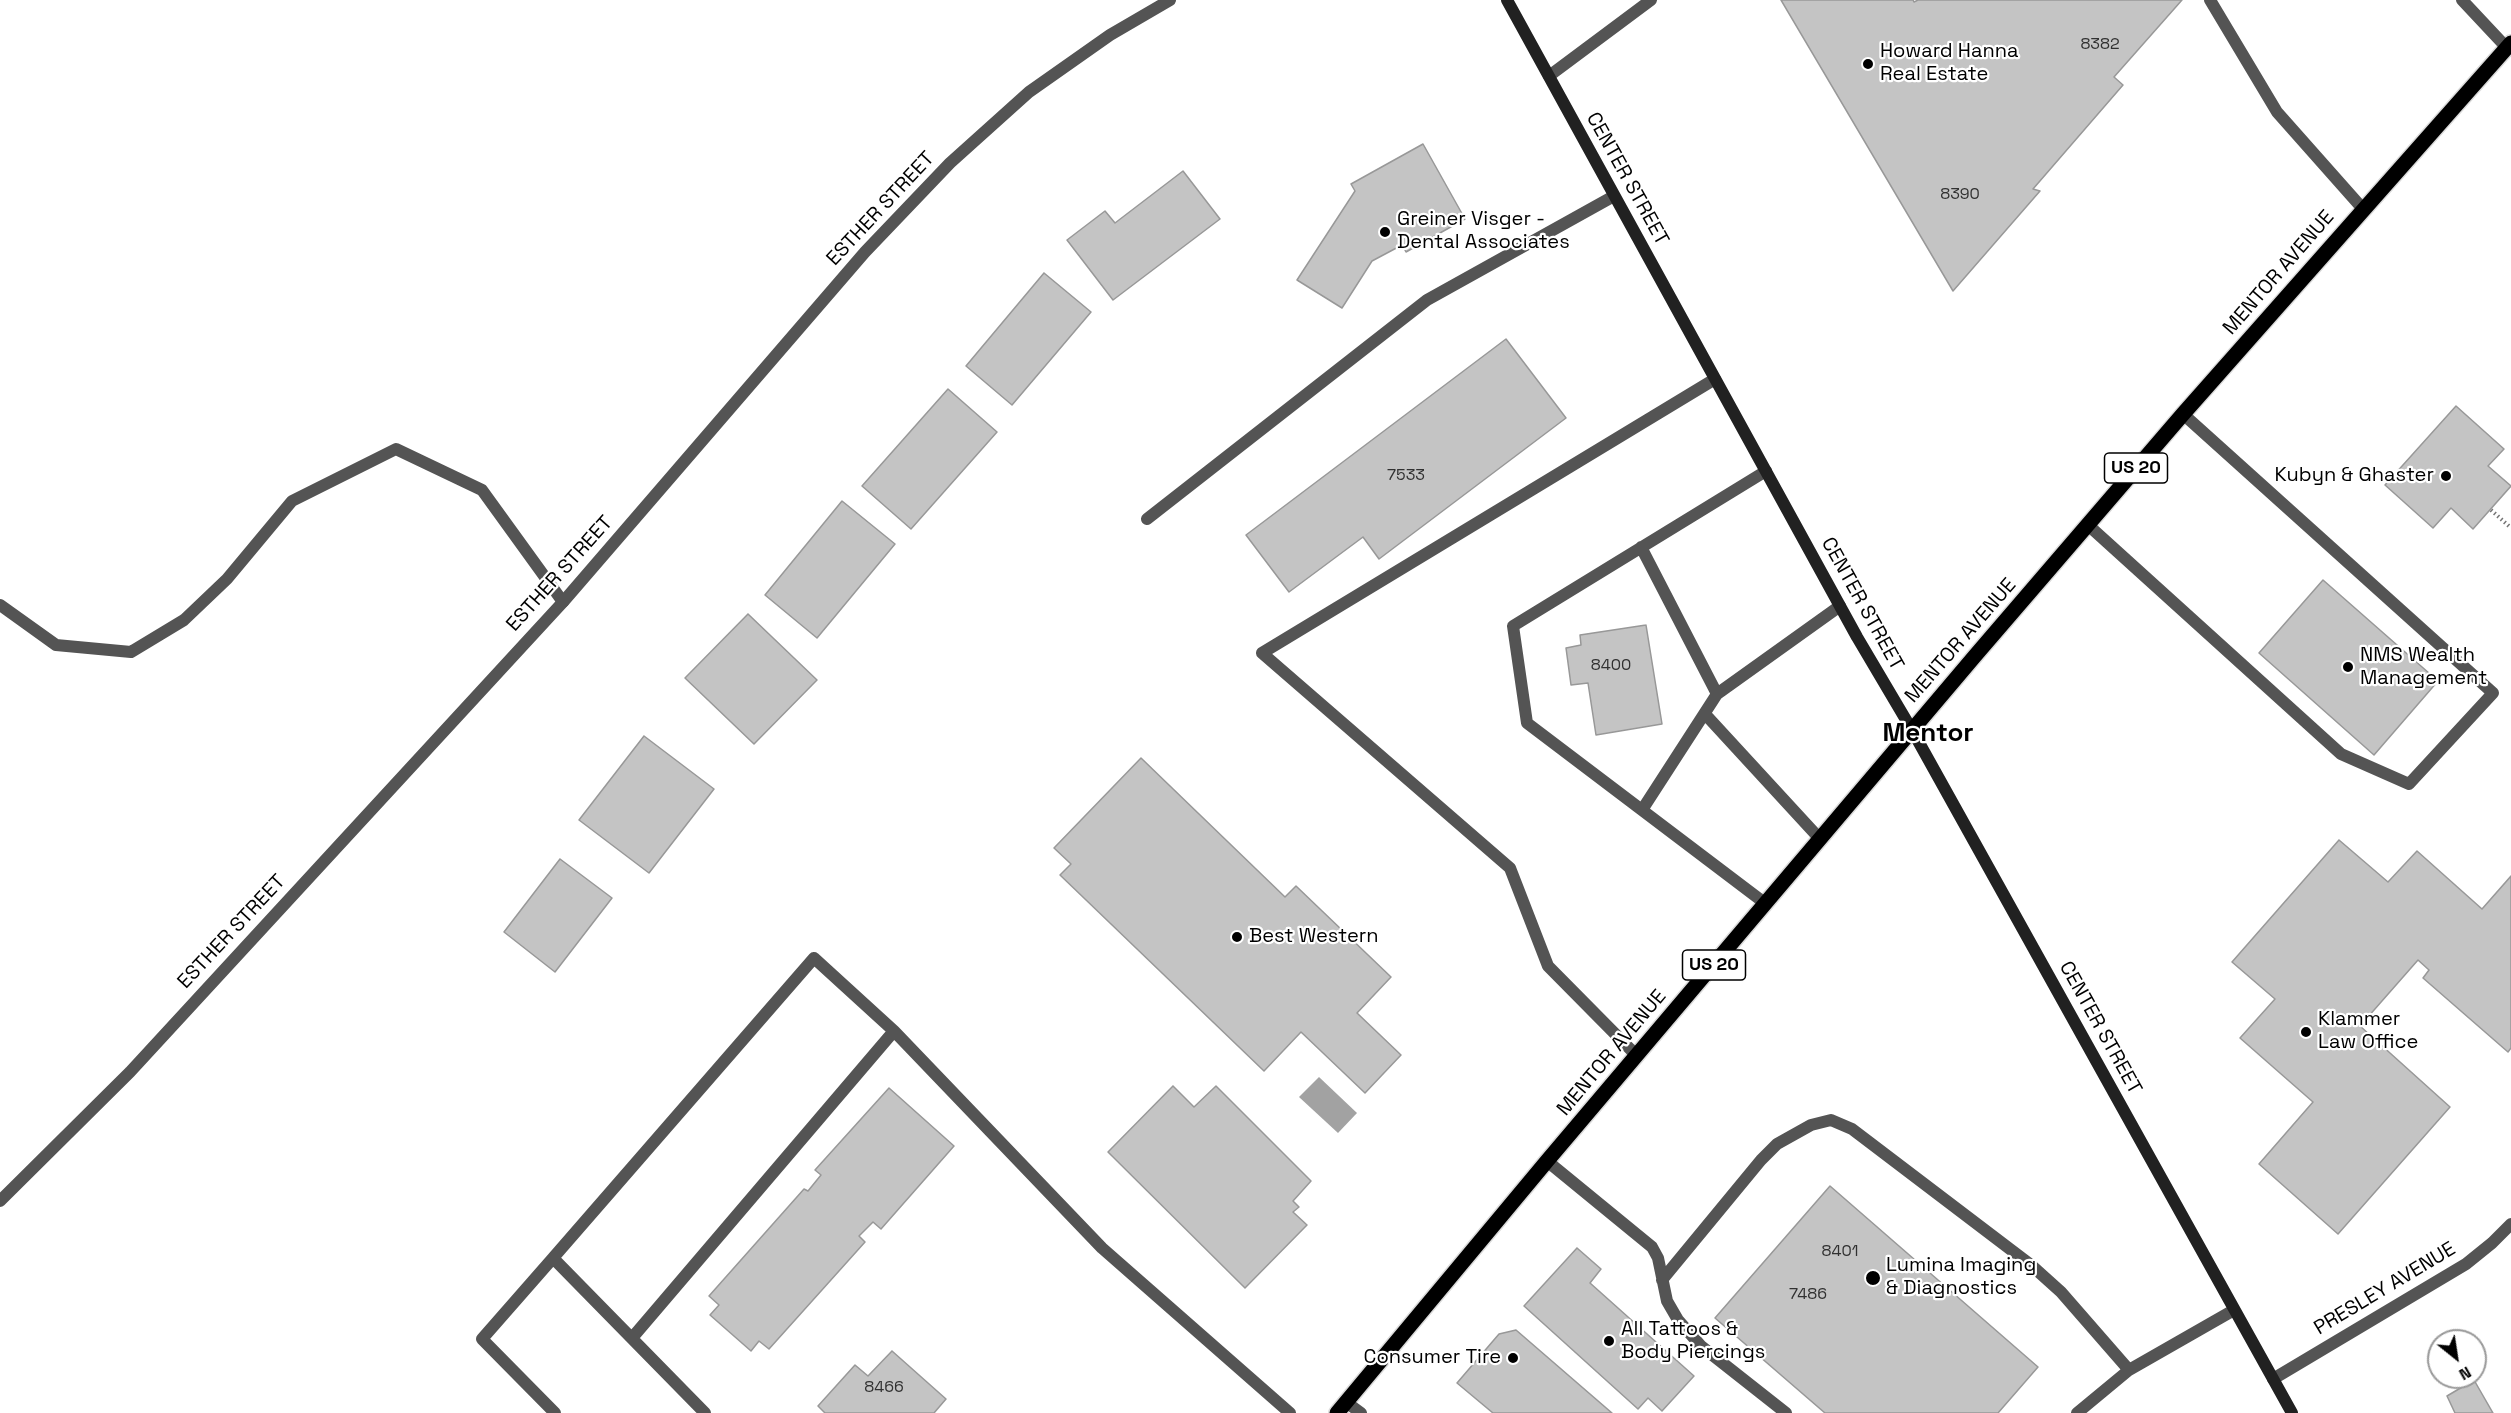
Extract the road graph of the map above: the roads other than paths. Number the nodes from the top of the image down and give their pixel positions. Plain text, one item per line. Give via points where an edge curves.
1 (1170, 0) edge
2 (1507, 0) edge
3 (1651, 0) edge
4 (2210, 0) edge
5 (2462, 0) edge
6 (2509, 45) edge
7 (1549, 76) junction
8 (1614, 196) junction
9 (2363, 209) junction
10 (1715, 379) junction
11 (2184, 414) junction
12 (1766, 471) junction
13 (1147, 519) dead end
14 (2088, 525) junction
15 (1641, 547) junction
16 (563, 602) junction
17 (0, 605) edge
18 (1840, 606) junction
19 (1717, 694) junction
20 (1705, 714) junction
21 (1912, 730) junction
22 (1642, 810) junction
23 (1820, 839) junction
24 (1766, 904) junction
25 (894, 1031) junction
26 (1637, 1056) junction
27 (1547, 1161) junction
28 (0, 1201) edge
29 (2511, 1224) edge
30 (553, 1258) junction
31 (1662, 1280) junction
32 (2234, 1310) junction
33 (632, 1338) junction
34 (2128, 1370) junction
35 (2273, 1379) junction
36 (1342, 1408) edge
37 (555, 1413) edge
38 (705, 1413) edge
39 (1290, 1413) edge
40 (1360, 1413) edge
41 (1786, 1413) edge
42 (2076, 1413) edge
43 (2292, 1413) edge

1 - 16 street, ESTHER STREET via 1110,35 1029,92 950,163 865,252
2 - 7 main road, CENTER STREET
3 - 7 street
4 - 9 street via 2277,112
5 - 6 street
6 - 9 main road, MENTOR AVENUE / US 20
7 - 8 main road, CENTER STREET
8 - 10 main road, CENTER STREET
8 - 13 street via 1427,300
9 - 11 main road, MENTOR AVENUE / US 20
10 - 12 main road, CENTER STREET
10 - 26 street via 1262,653 1510,868 1548,966
11 - 14 main road, MENTOR AVENUE / US 20
11 - 14 street via 2493,693 2409,784 2341,754
12 - 15 street
12 - 18 main road, CENTER STREET
14 - 21 main road, MENTOR AVENUE / US 20
15 - 19 street
15 - 22 street via 1513,626 1527,723
16 - 17 street via 482,490 396,449 291,501 227,579 184,620 131,652 56,645
16 - 28 street, ESTHER STREET via 129,1072
18 - 19 street
18 - 21 main road, CENTER STREET
19 - 20 street
20 - 22 street
20 - 23 street
21 - 23 main road, MENTOR AVENUE / US 20
21 - 32 main road, CENTER STREET
22 - 24 street
23 - 24 main road, MENTOR AVENUE / US 20
24 - 26 main road, MENTOR AVENUE / US 20
25 - 30 street via 814,957
25 - 33 street
25 - 39 street via 1102,1248
26 - 27 main road, MENTOR AVENUE / US 20
27 - 31 street via 1652,1247
27 - 36 main road, MENTOR AVENUE / US 20
29 - 35 street, PRESLEY AVENUE via 2466,1264
30 - 33 street
30 - 37 street via 482,1339
31 - 34 street via 1777,1144 1811,1125 1831,1120 1852,1129 2031,1264 2061,1292
31 - 41 street via 1667,1301 1678,1320 1701,1346
32 - 34 street
32 - 35 main road, CENTER STREET
33 - 38 street
34 - 42 street
35 - 43 main road, CENTER STREET
36 - 40 street

